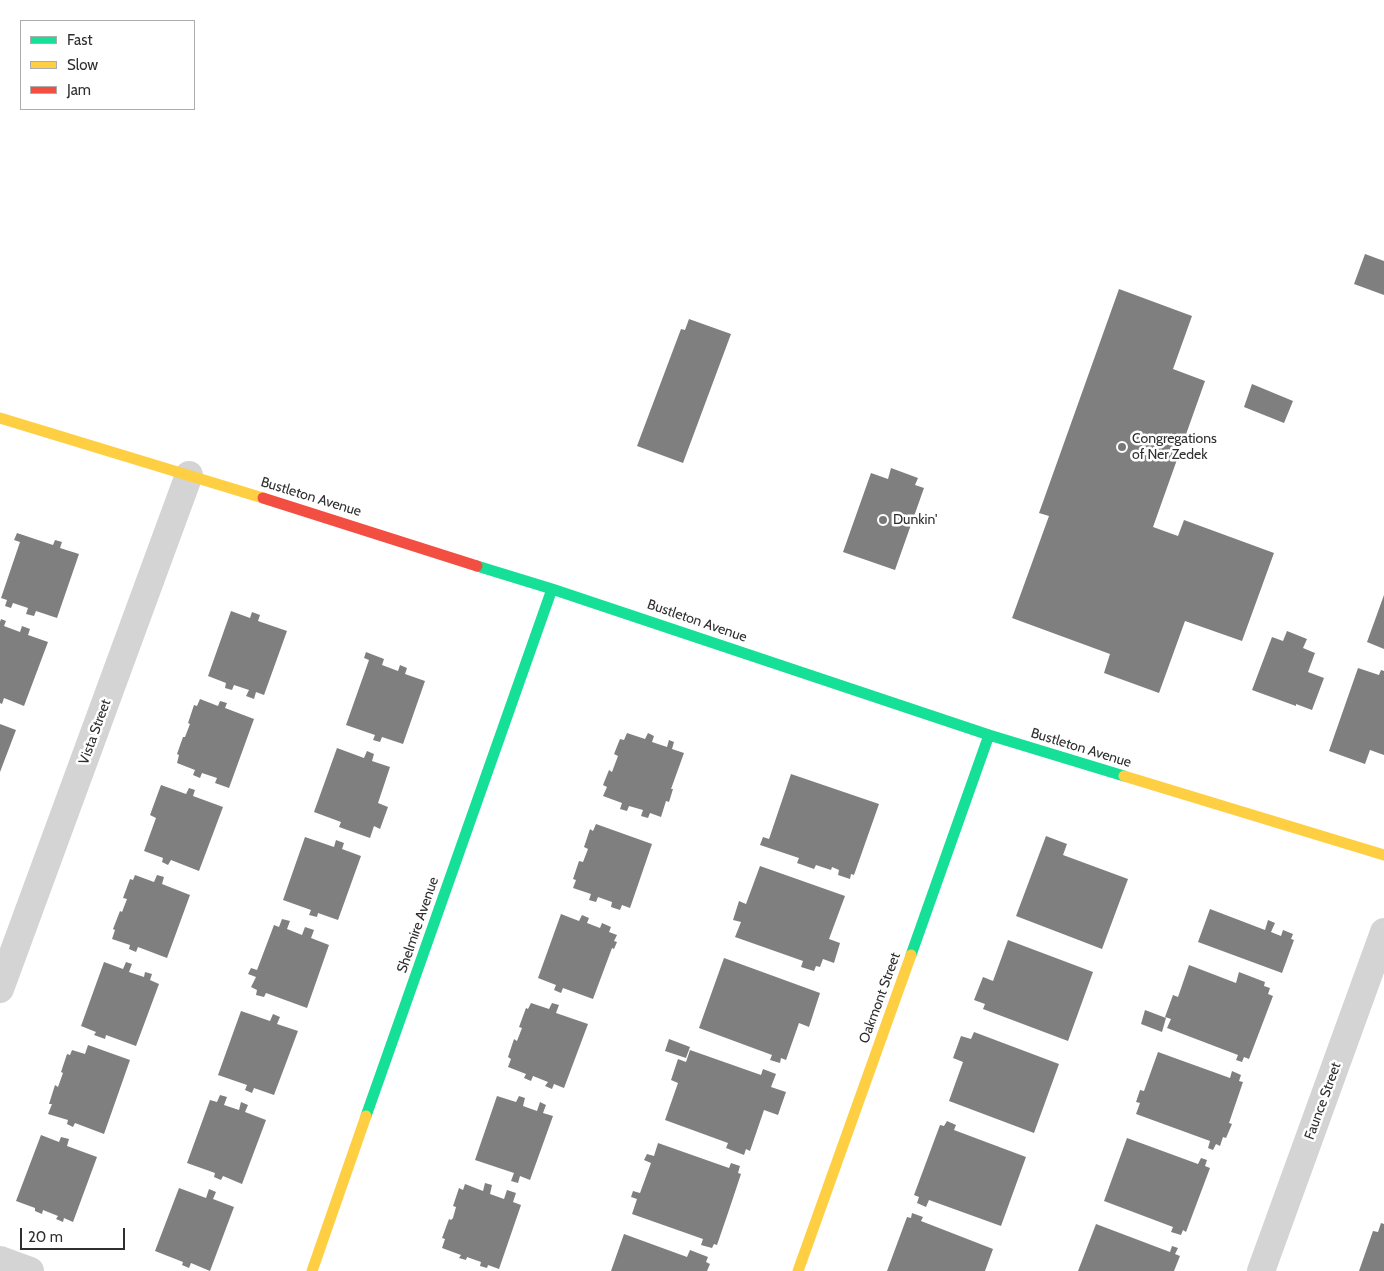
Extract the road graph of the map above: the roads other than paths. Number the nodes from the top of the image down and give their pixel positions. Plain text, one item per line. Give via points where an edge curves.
1 (0, 418) edge
2 (189, 475) junction
3 (552, 589) junction
4 (989, 735) junction
5 (1384, 855) edge
6 (1384, 932) edge
7 (0, 989) edge
8 (0, 1260) edge
9 (30, 1271) edge
10 (312, 1271) edge
11 (798, 1271) edge
12 (1261, 1271) edge

1 - 2 main road, Bustleton Avenue
2 - 3 main road, Bustleton Avenue
2 - 7 street, Vista Street
3 - 4 main road, Bustleton Avenue
3 - 10 main road, Shelmire Avenue
4 - 5 main road, Bustleton Avenue
4 - 11 main road, Oakmont Street
6 - 12 street, Faunce Street
8 - 9 street

